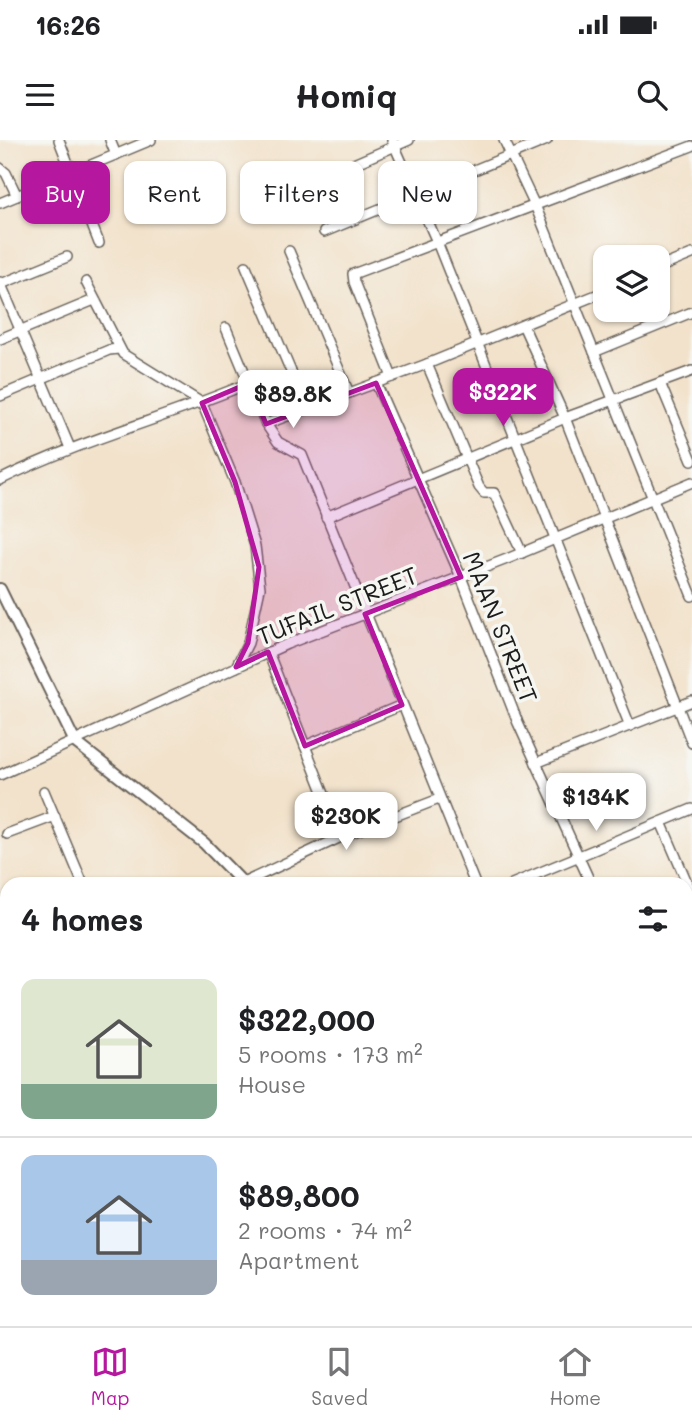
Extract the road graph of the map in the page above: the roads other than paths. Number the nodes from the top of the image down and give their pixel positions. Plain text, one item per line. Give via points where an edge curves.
1 (59, 140) edge
2 (110, 140) edge
3 (151, 140) edge
4 (409, 140) edge
5 (504, 140) edge
6 (547, 140) edge
7 (393, 143) edge
8 (692, 146) edge
9 (116, 155) junction
10 (511, 155) junction
11 (67, 161) edge
12 (102, 161) edge
13 (357, 161) edge
14 (401, 161) edge
15 (0, 168) edge
16 (477, 169) edge
17 (21, 194) edge
18 (17, 196) junction
19 (0, 203) edge
20 (534, 204) junction
21 (378, 210) edge
22 (92, 224) edge
23 (429, 224) edge
24 (324, 232) dead end
25 (99, 243) dead end
26 (437, 243) junction
27 (289, 251) dead end
28 (692, 254) edge
29 (67, 257) dead end
30 (670, 263) edge
31 (246, 266) dead end
32 (86, 282) dead end
33 (1, 283) edge
34 (593, 296) edge
35 (94, 300) junction
36 (574, 304) junction
37 (692, 312) edge
38 (523, 325) junction
39 (226, 328) dead end
40 (20, 330) junction
41 (0, 339) edge
42 (478, 343) junction
43 (119, 349) junction
44 (594, 352) junction
45 (427, 364) junction
46 (692, 371) edge
47 (392, 377) junction
48 (40, 378) junction
49 (249, 383) junction
50 (376, 383) junction
51 (660, 383) junction
52 (349, 393) junction
53 (0, 396) edge
54 (614, 402) junction
55 (202, 403) junction
56 (307, 409) junction
57 (565, 418) junction
58 (266, 424) junction
59 (514, 439) junction
60 (70, 448) junction
61 (467, 459) junction
62 (692, 460) edge
63 (0, 480) edge
64 (419, 480) junction
65 (692, 482) edge
66 (653, 499) junction
67 (326, 517) junction
68 (605, 519) junction
69 (553, 540) junction
70 (522, 553) junction
71 (461, 577) junction
72 (0, 589) edge
73 (692, 596) edge
74 (5, 612) edge
75 (365, 614) junction
76 (268, 652) junction
77 (236, 667) junction
78 (692, 701) edge
79 (402, 705) junction
80 (679, 707) junction
81 (630, 726) junction
82 (75, 742) junction
83 (692, 743) edge
84 (305, 746) junction
85 (536, 763) junction
86 (0, 775) edge
87 (44, 791) dead end
88 (439, 799) junction
89 (692, 809) edge
90 (55, 816) junction
91 (661, 821) junction
92 (7, 834) dead end
93 (341, 837) junction
94 (579, 856) junction
95 (80, 877) edge
96 (238, 877) edge
97 (257, 877) edge
98 (472, 877) edge
99 (529, 877) edge
100 (588, 877) edge
101 (685, 877) edge

1 - 11 street
2 - 9 street
3 - 9 street
4 - 7 street
5 - 10 street
6 - 10 street
7 - 13 street
7 - 14 street
8 - 20 street
9 - 12 street
10 - 16 street
10 - 20 street
15 - 18 street
17 - 18 street
18 - 19 street
20 - 26 street
20 - 36 street
21 - 24 street
22 - 25 street
23 - 26 street
26 - 42 street
26 - 47 street via 352,275
27 - 52 street
28 - 30 street
29 - 33 street
31 - 56 street
32 - 35 street
33 - 40 street
34 - 36 street
35 - 40 street
35 - 43 street
36 - 38 street
36 - 44 street
37 - 44 street
38 - 42 street
38 - 57 street
39 - 49 street
40 - 41 street
40 - 48 street
42 - 45 street
42 - 59 street
43 - 48 street
43 - 55 street
44 - 54 street
45 - 47 street
45 - 61 street
46 - 51 street
47 - 50 street
48 - 53 street
48 - 60 street
49 - 55 street
49 - 58 street
50 - 52 street
50 - 64 street, MAAN STREET
51 - 54 street
51 - 62 street
52 - 56 street
54 - 57 street
54 - 66 street
55 - 60 street
55 - 77 street via 235,482 259,567 260,588 251,630
56 - 58 street
57 - 59 street
57 - 68 street
58 - 67 street via 278,442 302,455
59 - 61 street
59 - 69 street
60 - 63 street
61 - 64 street
61 - 70 street via 482,491 494,493
64 - 67 street
64 - 71 street, MAAN STREET
65 - 66 street, TUFAIL STREET
66 - 68 street, TUFAIL STREET
66 - 73 street
67 - 75 street
68 - 69 street, TUFAIL STREET
68 - 80 street
69 - 70 street, TUFAIL STREET
69 - 81 street
70 - 71 street, TUFAIL STREET
71 - 75 street, TUFAIL STREET
71 - 85 street, MAAN STREET
72 - 74 street
74 - 82 street
75 - 76 street, TUFAIL STREET
75 - 79 street
76 - 77 street, TUFAIL STREET
76 - 84 street
77 - 82 street, TUFAIL STREET
78 - 80 street
79 - 84 street
79 - 88 street
80 - 81 street
80 - 83 street
81 - 85 street
82 - 86 street, TUFAIL STREET
82 - 96 street via 204,843
84 - 93 street
85 - 94 street, MAAN STREET
87 - 90 street
88 - 93 street
88 - 98 street
89 - 91 street
90 - 92 street
90 - 95 street
91 - 94 street
91 - 101 street
93 - 97 street
94 - 99 street
94 - 100 street, MAAN STREET

